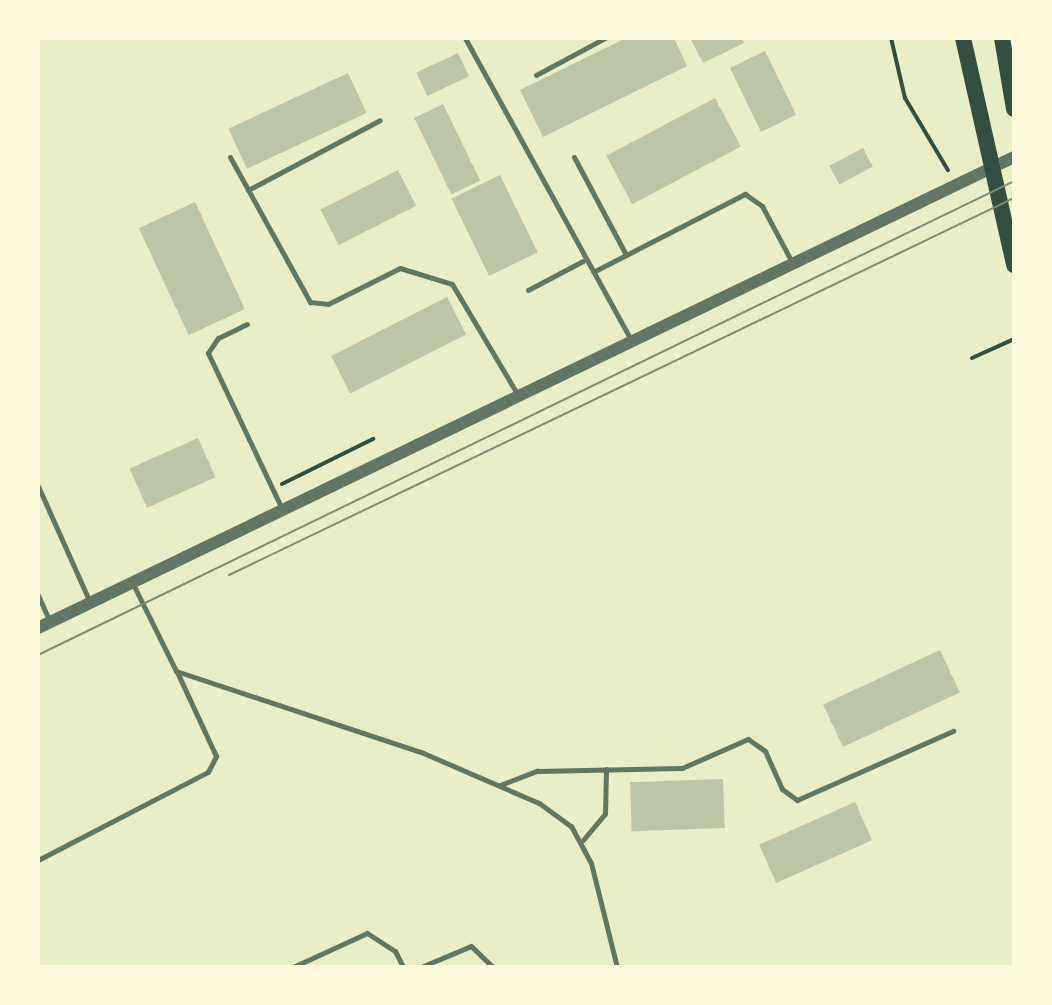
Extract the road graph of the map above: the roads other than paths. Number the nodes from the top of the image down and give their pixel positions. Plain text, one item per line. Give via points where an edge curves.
1 (465, 38) edge
2 (605, 38) edge
3 (963, 38) edge
4 (1002, 38) edge
5 (536, 75) dead end
6 (1014, 109) edge
7 (380, 120) dead end
8 (230, 157) dead end
9 (574, 157) dead end
10 (1014, 157) edge
11 (248, 190) junction
12 (626, 255) junction
13 (583, 261) junction
14 (793, 265) junction
15 (1014, 265) edge
16 (595, 271) junction
17 (528, 290) dead end
18 (247, 324) dead end
19 (632, 343) junction
20 (519, 396) junction
21 (38, 486) edge
22 (281, 508) junction
23 (133, 583) junction
24 (38, 595) edge
25 (90, 603) junction
26 (44, 625) edge
27 (176, 671) junction
28 (953, 731) dead end
29 (606, 769) junction
30 (499, 786) junction
31 (583, 840) junction
32 (38, 860) edge
33 (293, 967) edge
34 (403, 967) edge
35 (421, 967) edge
36 (493, 967) edge
37 (617, 967) edge

1 - 13 lane
2 - 5 lane
3 - 15 highway
4 - 6 highway
7 - 11 lane
8 - 11 lane
9 - 12 lane
10 - 14 street
11 - 20 lane via 310,302 328,304 400,268 452,284
12 - 14 lane via 745,194 762,206
12 - 16 lane
13 - 16 lane
13 - 17 lane
14 - 19 street
16 - 19 lane
18 - 22 lane via 218,338 208,353
19 - 20 street
20 - 22 street
21 - 25 lane
22 - 23 street
23 - 25 street
23 - 27 lane
24 - 26 lane
25 - 26 street
27 - 30 lane via 421,752
27 - 32 lane via 216,756 208,772
28 - 29 lane via 797,800 782,789 765,751 748,739 682,768
29 - 30 lane via 537,771
29 - 31 lane via 605,814
30 - 31 lane via 539,803
31 - 37 lane
33 - 34 lane via 367,933 395,951
35 - 36 lane via 471,946

